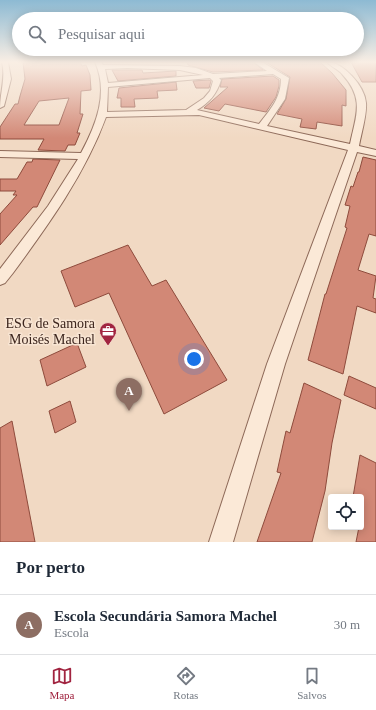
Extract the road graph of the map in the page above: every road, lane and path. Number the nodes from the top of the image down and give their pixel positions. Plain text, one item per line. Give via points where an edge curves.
1 (105, 87) edge
2 (216, 87) edge
3 (286, 87) edge
4 (356, 87) edge
5 (3, 90) edge
6 (0, 106) edge
7 (188, 112) junction
8 (103, 114) junction
9 (260, 128) junction
10 (354, 148) junction
11 (376, 153) edge
12 (0, 154) edge
13 (84, 156) junction
14 (0, 279) edge
15 (221, 542) edge

1 - 8 street
2 - 7 street via 202,104
3 - 9 street via 278,105
4 - 10 street via 362,102
5 - 6 street
7 - 8 street
7 - 9 street
8 - 13 street
9 - 10 street
10 - 11 street
10 - 15 street via 276,364
12 - 13 street
13 - 14 street via 56,204

